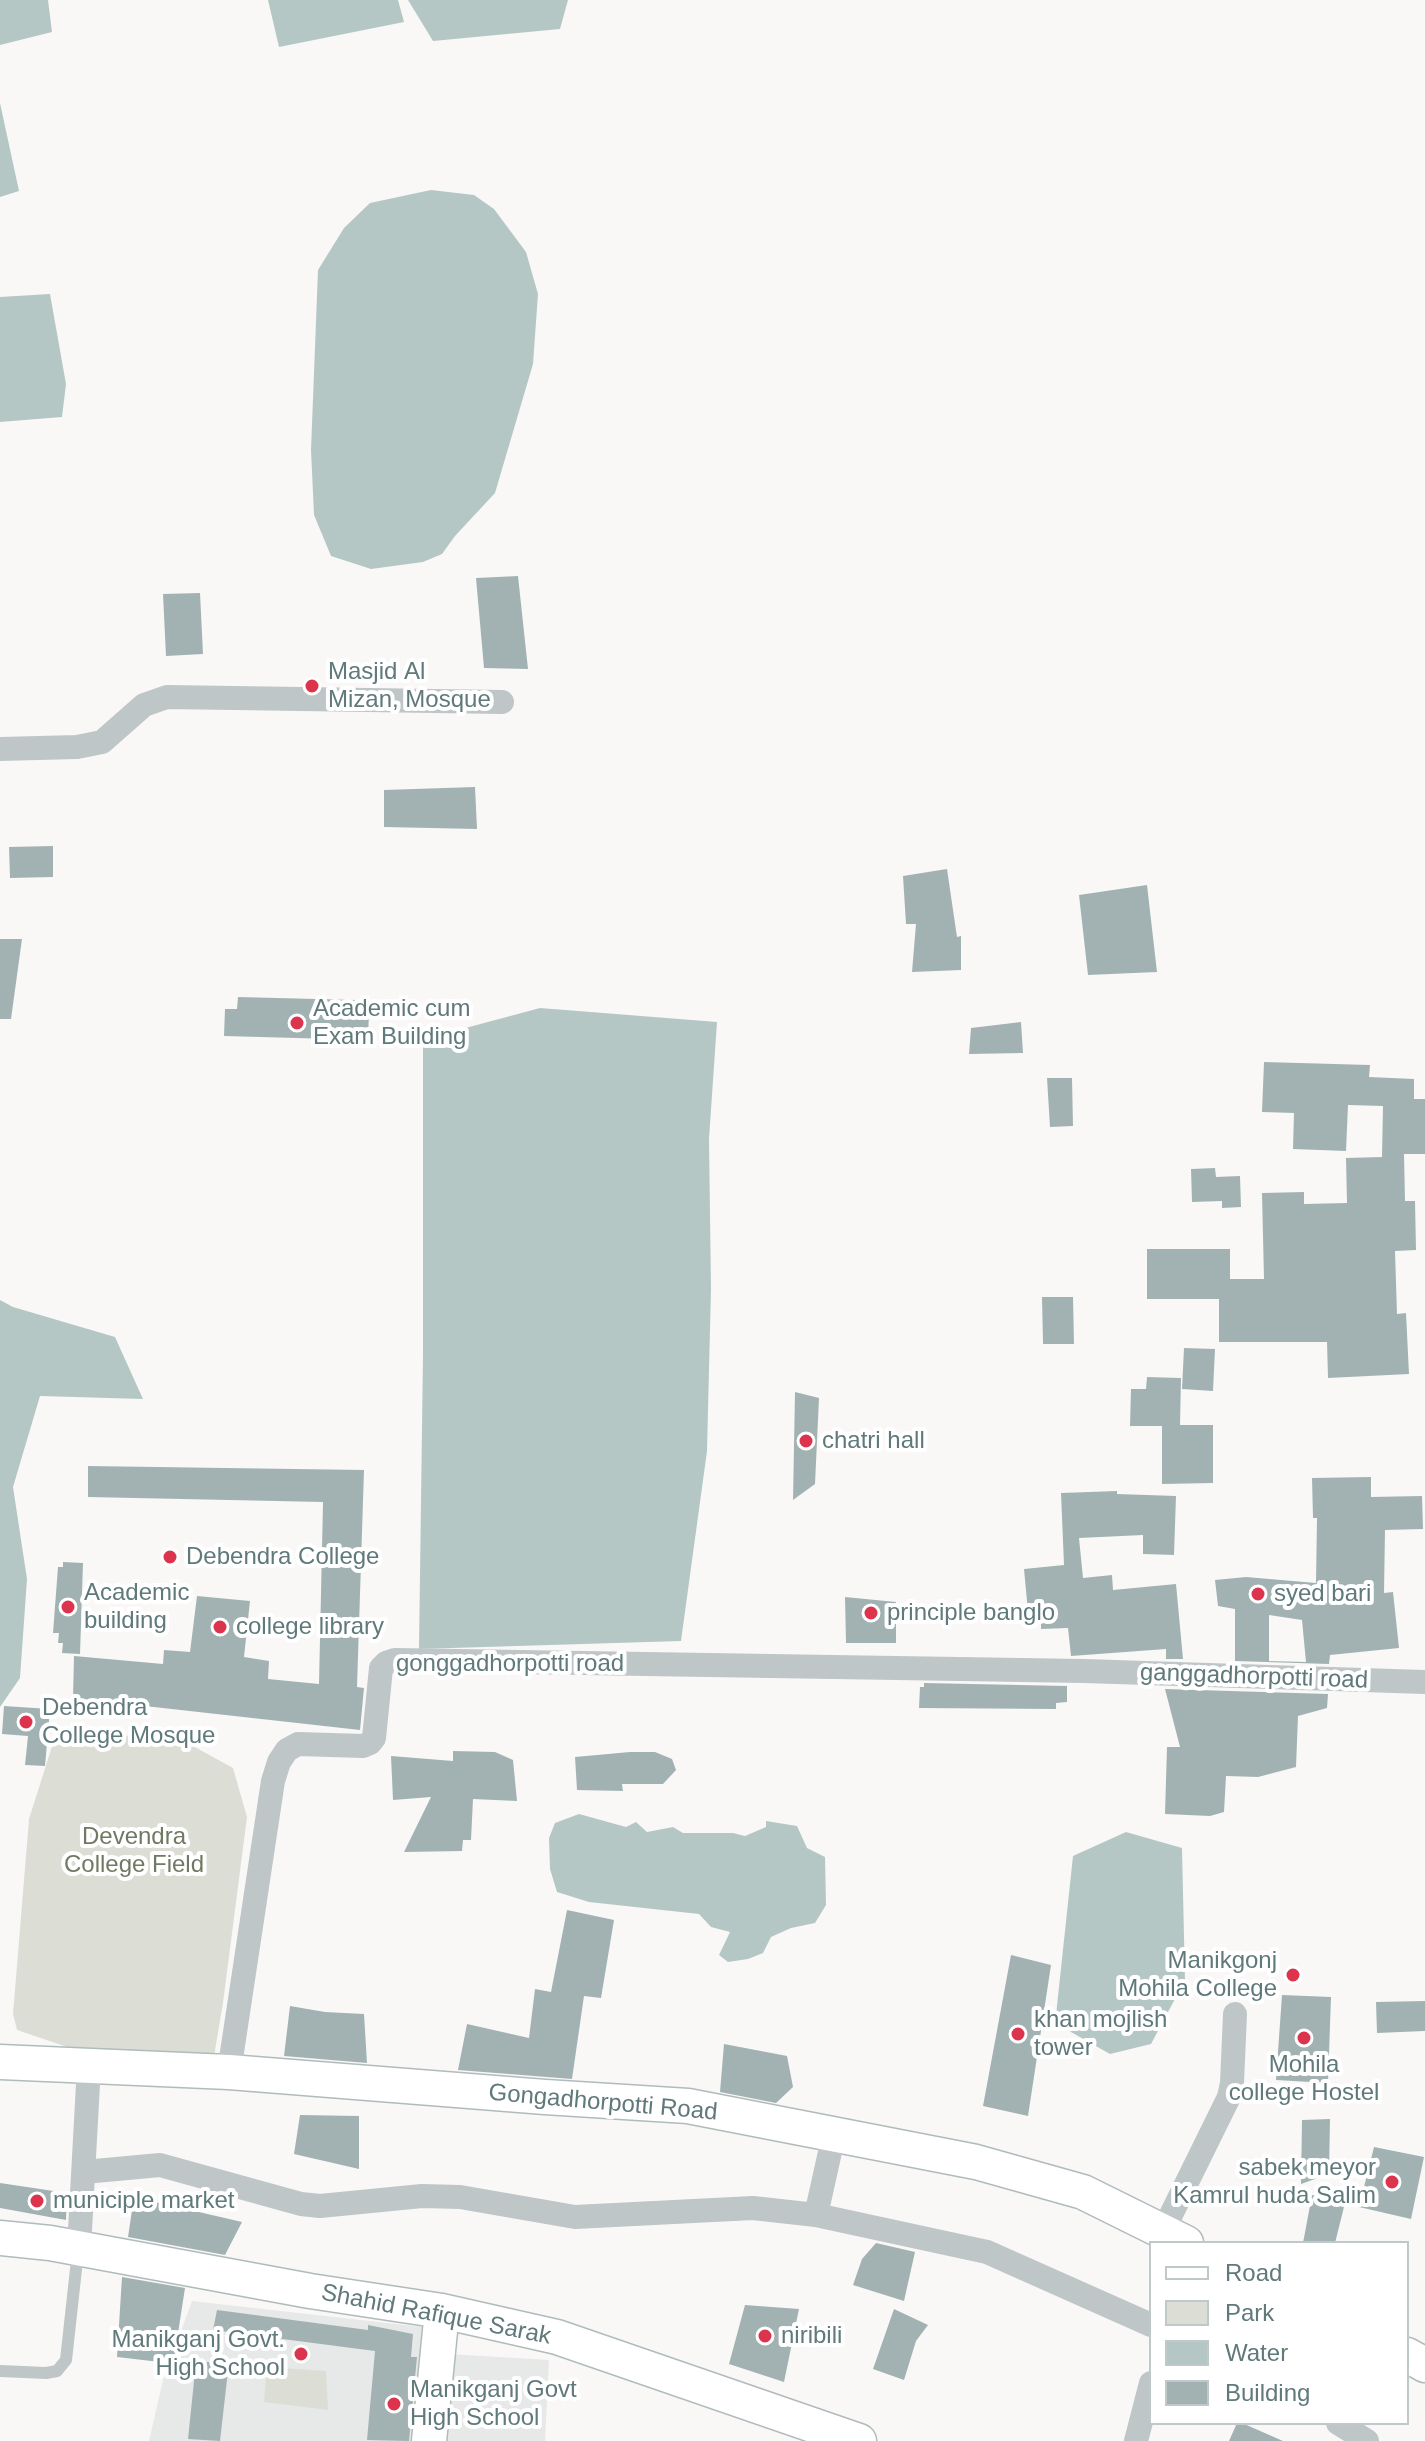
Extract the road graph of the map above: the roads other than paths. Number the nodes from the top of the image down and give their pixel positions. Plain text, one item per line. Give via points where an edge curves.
1 (502, 702) dead end
2 (0, 749) edge
3 (1084, 1671) joint
4 (1425, 1682) edge
5 (1235, 2014) dead end
6 (0, 2062) edge
7 (229, 2072) junction
8 (89, 2074) junction
9 (831, 2145) junction
10 (84, 2166) junction
11 (817, 2210) junction
12 (0, 2238) edge
13 (1174, 2238) edge
14 (79, 2248) junction
15 (442, 2311) junction
16 (1149, 2324) edge
17 (0, 2371) edge
18 (1149, 2391) edge
19 (1341, 2425) edge
20 (429, 2441) edge
21 (859, 2441) edge
22 (1136, 2441) edge
23 (1367, 2441) edge

1 - 2 street via 167,697 144,705 102,742
3 - 4 street, ganggadhorpotti road
3 - 7 street, gonggadhorpotti road via 386,1663 370,1743 298,1744 279,1762
5 - 13 street via 1229,2097
6 - 8 street, Gongadhorpotti Road
7 - 8 street, Gongadhorpotti Road
7 - 9 street, Gongadhorpotti Road via 688,2106
8 - 10 street
9 - 11 street
9 - 13 street, Gongadhorpotti Road via 976,2162 1083,2192
10 - 11 street via 160,2165 320,2206 422,2196 460,2197 575,2217
10 - 14 street
11 - 16 street via 987,2252
12 - 14 street, Shahid Rafique Sarak
14 - 15 street, Shahid Rafique Sarak
14 - 17 lane via 66,2360 57,2371 46,2373
15 - 20 street
15 - 21 street, Shahid Rafique Sarak via 557,2337
18 - 22 street
19 - 23 street

